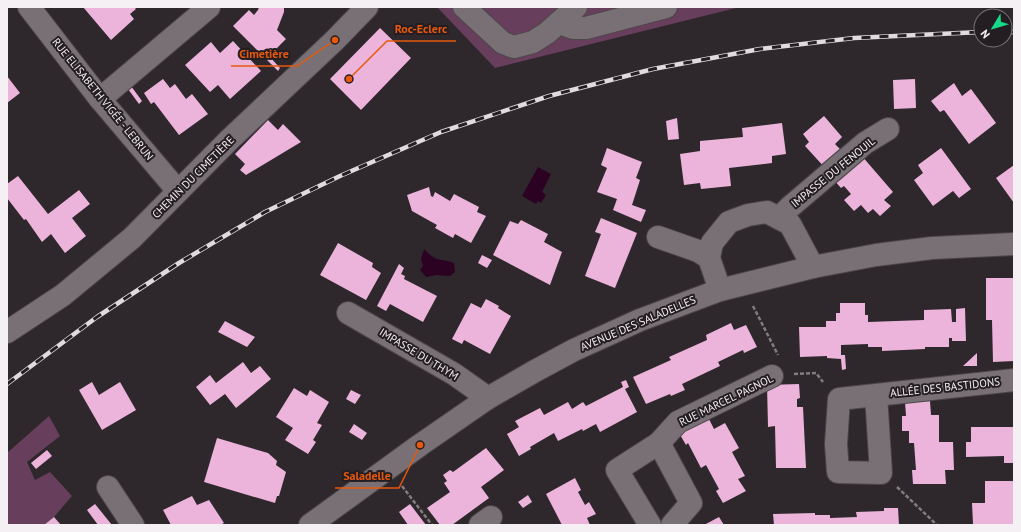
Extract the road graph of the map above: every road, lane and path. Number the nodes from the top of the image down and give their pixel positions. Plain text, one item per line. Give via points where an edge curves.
1 (29, 7) edge
2 (209, 7) edge
3 (367, 7) edge
4 (464, 7) edge
5 (576, 7) edge
6 (666, 7) edge
7 (560, 23) junction
8 (100, 99) junction
9 (888, 129) dead end
10 (178, 191) junction
11 (779, 218) junction
12 (658, 237) dead end
13 (1014, 244) edge
14 (709, 258) junction
15 (813, 266) junction
16 (742, 284) junction
17 (720, 290) junction
18 (348, 313) dead end
19 (7, 332) edge
20 (780, 375) junction
21 (1014, 380) edge
22 (876, 395) junction
23 (488, 398) junction
24 (839, 399) junction
25 (659, 443) junction
26 (388, 468) junction
27 (881, 473) junction
28 (108, 487) dead end
29 (133, 525) edge
30 (310, 525) edge
31 (432, 525) edge
32 (650, 525) edge
33 (672, 525) edge
34 (937, 525) edge

1 - 8 street, RUE ELISABETH VIGÉE - LEBRUN
2 - 8 street
3 - 10 street, CHEMIN DU CIMETIÈRE
4 - 7 street via 503,43 514,47 533,42
5 - 7 street
6 - 7 street via 586,28 573,28
8 - 10 street, RUE ELISABETH VIGÉE - LEBRUN
9 - 11 street, IMPASSE DU FENOUIL via 865,143
10 - 19 street, CHEMIN DU CIMETIÈRE via 132,238 87,277 63,296
11 - 14 street, IMPASSE DU FENOUIL via 767,212 729,222 712,243
11 - 15 street, IMPASSE DU FENOUIL via 790,224
12 - 14 street via 698,251
13 - 15 street, AVENUE DES SALADELLES via 932,248
14 - 17 street
15 - 16 street, AVENUE DES SALADELLES
16 - 17 street, AVENUE DES SALADELLES
16 - 20 path
17 - 23 street, AVENUE DES SALADELLES via 640,320 580,347
18 - 23 street, IMPASSE DU THYM via 454,374
20 - 24 path, RUE MARCEL PAGNOL via 816,373
20 - 25 street, RUE MARCEL PAGNOL via 678,422
21 - 22 street, ALLÉE DES BASTIDONS
22 - 24 street, ALLÉE DES BASTIDONS
22 - 27 street, ALLÉE DES BASTIDONS
23 - 26 street, AVENUE DES SALADELLES
24 - 27 street via 836,444 838,472
25 - 32 street, RUE MARCEL PAGNOL via 616,470
25 - 33 street via 691,503
26 - 30 street, AVENUE DES SALADELLES
26 - 31 path
27 - 34 path
28 - 29 street

